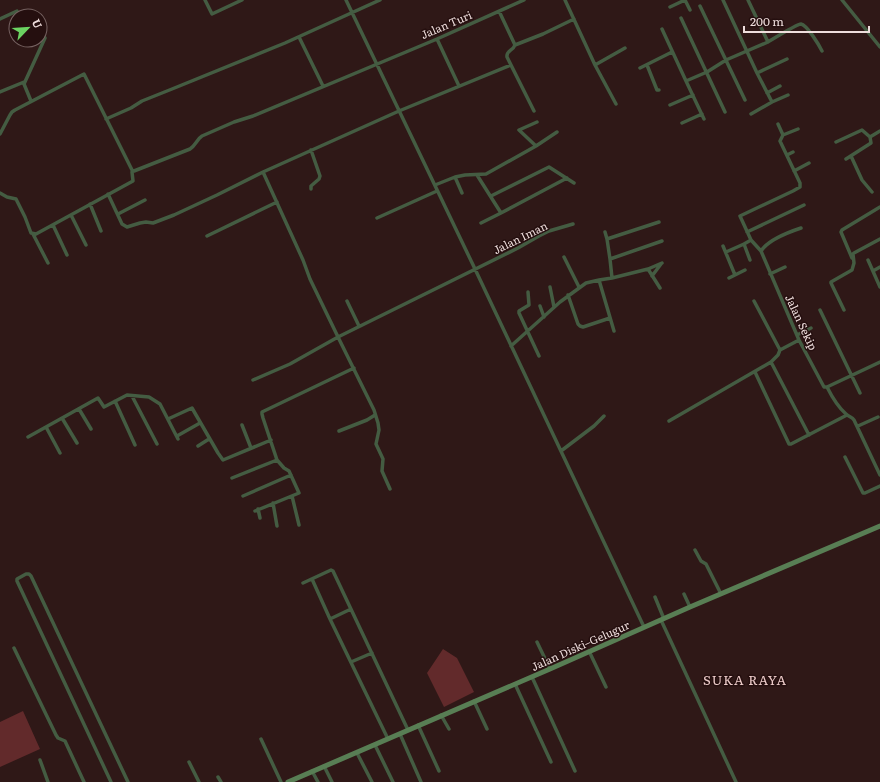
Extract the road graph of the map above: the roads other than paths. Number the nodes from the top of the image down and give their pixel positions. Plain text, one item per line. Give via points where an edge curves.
1 (205, 0) edge
2 (241, 0) edge
3 (346, 0) edge
4 (380, 0) edge
5 (524, 0) edge
6 (565, 0) edge
7 (685, 0) edge
8 (723, 0) edge
9 (748, 0) edge
10 (842, 0) edge
11 (700, 6) dead end
12 (670, 7) dead end
13 (690, 10) dead end
14 (499, 11) junction
15 (352, 12) junction
16 (681, 18) dead end
17 (574, 19) junction
18 (662, 29) dead end
19 (299, 37) junction
20 (437, 39) junction
21 (768, 42) junction
22 (515, 45) junction
23 (880, 47) edge
24 (40, 48) edge
25 (625, 48) dead end
26 (746, 51) junction
27 (822, 51) dead end
28 (672, 52) junction
29 (787, 59) dead end
30 (726, 60) junction
31 (376, 64) junction
32 (511, 65) junction
33 (595, 65) junction
34 (647, 65) junction
35 (640, 68) dead end
36 (707, 72) junction
37 (757, 73) junction
38 (686, 81) junction
39 (24, 82) junction
40 (322, 86) junction
41 (459, 86) junction
42 (780, 86) dead end
43 (659, 90) dead end
44 (0, 92) edge
45 (767, 93) junction
46 (693, 95) junction
47 (788, 95) dead end
48 (745, 100) dead end
49 (31, 101) junction
50 (772, 102) junction
51 (616, 104) dead end
52 (670, 105) dead end
53 (399, 111) junction
54 (534, 111) dead end
55 (726, 112) dead end
56 (702, 114) junction
57 (751, 114) dead end
58 (106, 119) junction
59 (704, 119) dead end
60 (537, 122) dead end
61 (682, 124) dead end
62 (778, 124) dead end
63 (798, 129) dead end
64 (880, 131) edge
65 (557, 132) dead end
66 (0, 134) edge
67 (783, 135) junction
68 (870, 137) junction
69 (836, 142) dead end
70 (536, 146) junction
71 (311, 150) junction
72 (793, 152) dead end
73 (787, 155) junction
74 (851, 156) junction
75 (846, 159) dead end
76 (810, 163) dead end
77 (133, 171) junction
78 (794, 171) junction
79 (263, 172) junction
80 (477, 175) junction
81 (455, 177) junction
82 (567, 178) junction
83 (574, 183) dead end
84 (435, 185) junction
85 (311, 189) dead end
86 (437, 191) junction
87 (0, 192) edge
88 (872, 192) dead end
89 (462, 193) dead end
90 (108, 194) junction
91 (491, 196) junction
92 (145, 200) dead end
93 (277, 202) junction
94 (90, 204) junction
95 (804, 206) dead end
96 (880, 207) edge
97 (501, 212) junction
98 (118, 214) junction
99 (71, 215) junction
100 (377, 218) dead end
101 (659, 222) dead end
102 (481, 223) dead end
103 (574, 224) dead end
104 (53, 225) junction
105 (801, 228) dead end
106 (101, 231) dead end
107 (605, 232) dead end
108 (747, 232) junction
109 (33, 234) junction
110 (207, 236) dead end
111 (607, 239) junction
112 (880, 239) edge
113 (750, 240) junction
114 (662, 241) dead end
115 (744, 244) junction
116 (86, 245) dead end
117 (723, 246) dead end
118 (760, 250) junction
119 (726, 252) junction
120 (67, 255) dead end
121 (564, 257) dead end
122 (610, 259) junction
123 (750, 260) dead end
124 (868, 260) dead end
125 (48, 263) dead end
126 (854, 263) junction
127 (785, 267) dead end
128 (880, 267) edge
129 (475, 269) junction
130 (648, 269) junction
131 (745, 270) dead end
132 (873, 270) junction
133 (770, 274) junction
134 (735, 275) junction
135 (652, 276) junction
136 (612, 278) junction
137 (729, 278) dead end
138 (599, 280) junction
139 (550, 287) dead end
140 (580, 287) junction
141 (880, 287) edge
142 (660, 288) dead end
143 (528, 292) dead end
144 (568, 295) junction
145 (347, 301) dead end
146 (754, 301) dead end
147 (540, 306) dead end
148 (554, 307) junction
149 (820, 310) dead end
150 (844, 310) dead end
151 (544, 317) junction
152 (610, 318) junction
153 (359, 326) junction
154 (811, 328) dead end
155 (614, 331) dead end
156 (528, 332) junction
157 (797, 335) junction
158 (338, 337) junction
159 (799, 340) junction
160 (511, 346) junction
161 (780, 350) junction
162 (540, 356) dead end
163 (771, 362) junction
164 (880, 362) edge
165 (354, 368) junction
166 (754, 372) junction
167 (852, 375) junction
168 (253, 380) dead end
169 (827, 387) junction
170 (860, 393) dead end
171 (132, 396) junction
172 (114, 401) junction
173 (79, 408) junction
174 (375, 415) junction
175 (847, 415) junction
176 (604, 416) dead end
177 (878, 417) dead end
178 (62, 418) junction
179 (168, 419) junction
180 (669, 421) dead end
181 (200, 423) junction
182 (242, 425) dead end
183 (858, 426) junction
184 (46, 428) junction
185 (91, 429) dead end
186 (339, 432) dead end
187 (809, 435) junction
188 (28, 437) dead end
189 (210, 439) junction
190 (271, 440) junction
191 (77, 443) dead end
192 (157, 444) dead end
193 (135, 445) dead end
194 (198, 446) dead end
195 (251, 448) junction
196 (561, 451) junction
197 (60, 452) dead end
198 (845, 457) dead end
199 (277, 460) junction
200 (291, 475) junction
201 (880, 475) edge
202 (232, 478) dead end
203 (879, 487) edge
204 (390, 489) dead end
205 (880, 493) edge
206 (243, 496) dead end
207 (292, 496) junction
208 (272, 503) junction
209 (260, 518) dead end
210 (299, 525) dead end
211 (276, 526) dead end
212 (880, 526) edge
213 (695, 550) dead end
214 (312, 579) junction
215 (303, 584) dead end
216 (684, 594) dead end
217 (721, 594) junction
218 (655, 597) dead end
219 (690, 607) junction
220 (351, 609) junction
221 (330, 619) junction
222 (663, 619) junction
223 (644, 627) junction
224 (537, 642) dead end
225 (14, 648) dead end
226 (589, 651) junction
227 (372, 653) junction
228 (351, 662) junction
229 (550, 669) junction
230 (532, 677) junction
231 (515, 684) junction
232 (606, 687) dead end
233 (474, 701) junction
234 (441, 715) junction
235 (418, 725) junction
236 (449, 729) dead end
237 (487, 729) dead end
238 (408, 730) junction
239 (400, 734) junction
240 (261, 739) dead end
241 (388, 739) junction
242 (375, 744) junction
243 (357, 753) junction
244 (40, 760) dead end
245 (189, 762) dead end
246 (551, 762) dead end
247 (324, 766) junction
248 (439, 770) dead end
249 (312, 771) junction
250 (575, 771) dead end
251 (218, 777) dead end
252 (48, 782) edge
253 (84, 782) edge
254 (110, 782) edge
255 (128, 782) edge
256 (199, 782) edge
257 (221, 782) edge
258 (281, 782) edge
259 (288, 782) edge
260 (318, 782) edge
261 (332, 782) edge
262 (372, 782) edge
263 (393, 782) edge
264 (421, 782) edge
265 (736, 782) edge

1 - 2 street via 212,14
3 - 15 street
4 - 15 street
5 - 14 street, Jalan Turi
6 - 17 street
7 - 12 street
7 - 13 street
8 - 26 street
9 - 21 street
10 - 23 street
11 - 30 street
14 - 20 street, Jalan Turi
14 - 22 street
15 - 19 street
15 - 31 street
16 - 36 street
17 - 22 street
17 - 33 street
18 - 28 street
19 - 40 street
19 - 58 street via 142,101
20 - 31 street, Jalan Turi
20 - 41 street
21 - 26 street
21 - 27 street via 799,24 810,32
22 - 32 street via 506,55
24 - 39 street
25 - 33 street
26 - 30 street
26 - 37 street
28 - 34 street
28 - 38 street
29 - 37 street
30 - 36 street
30 - 48 street
31 - 40 street, Jalan Turi
31 - 53 street
32 - 41 street
32 - 54 street
33 - 51 street
34 - 35 street
34 - 43 street
36 - 38 street
36 - 55 street
37 - 45 street
38 - 46 street
39 - 44 street
39 - 49 street via 24,88
40 - 77 street, Jalan Turi via 202,136 190,149
41 - 53 street
42 - 45 street
45 - 50 street
46 - 52 street
46 - 56 street
47 - 50 street
49 - 58 street via 84,74
49 - 66 street via 12,112
50 - 57 street
53 - 71 street
53 - 84 street
56 - 59 street
56 - 61 street
58 - 77 street
60 - 70 street via 519,130
62 - 67 street
63 - 67 street
64 - 68 street
65 - 70 street
67 - 73 street via 780,141
68 - 69 street via 862,130
68 - 74 street via 871,143
70 - 80 street via 486,174
71 - 79 street
71 - 85 street via 320,176
72 - 73 street
73 - 78 street
74 - 75 street
74 - 88 street via 862,180
76 - 78 street
77 - 90 street via 133,181
78 - 108 street via 800,188 740,216
79 - 93 street
79 - 98 street via 153,223 146,222 127,227 122,224
80 - 81 street
80 - 91 street
81 - 84 street
81 - 89 street
82 - 83 street
82 - 91 street via 549,167
82 - 97 street
84 - 86 street
86 - 100 street
86 - 129 street
87 - 109 street via 16,200
90 - 94 street
90 - 98 street
91 - 97 street
92 - 98 street
93 - 110 street
93 - 158 street
94 - 99 street
94 - 106 street
95 - 108 street
96 - 126 street via 841,230
97 - 102 street
99 - 104 street
99 - 116 street
101 - 111 street
103 - 129 street, Jalan Iman via 549,231
104 - 109 street
104 - 120 street
105 - 118 street via 785,234
107 - 111 street
108 - 113 street
109 - 125 street
111 - 122 street
112 - 126 street via 854,253
113 - 115 street
113 - 118 street
114 - 122 street
115 - 119 street
115 - 123 street
117 - 119 street
118 - 133 street, Jalan Sekip
119 - 134 street
121 - 140 street
122 - 136 street
124 - 132 street
126 - 150 street via 851,271 831,282
127 - 133 street
128 - 132 street
129 - 153 street, Jalan Iman
129 - 160 street
130 - 135 street
130 - 135 street via 662,263
130 - 136 street
131 - 134 street
132 - 141 street
133 - 157 street, Jalan Sekip
134 - 137 street
135 - 142 street
136 - 138 street
138 - 140 street
138 - 152 street
139 - 148 street
140 - 144 street
143 - 156 street via 529,306 518,312
144 - 148 street
144 - 152 street via 581,326
145 - 153 street
146 - 161 street
147 - 151 street
148 - 151 street
149 - 167 street
151 - 156 street
152 - 155 street
153 - 158 street, Jalan Iman
154 - 157 street
156 - 160 street
156 - 162 street
157 - 159 street, Jalan Sekip
158 - 165 street
158 - 168 street, Jalan Iman via 290,364
159 - 161 street
159 - 169 street, Jalan Sekip via 824,387
160 - 196 street
161 - 163 street
163 - 166 street
163 - 187 street
164 - 167 street
165 - 174 street
165 - 190 street via 262,412
166 - 180 street
166 - 187 street via 788,442 791,444
167 - 169 street
167 - 170 street
169 - 175 street, Jalan Sekip
171 - 172 street via 127,395
171 - 179 street via 149,397 160,404
171 - 192 street
172 - 173 street via 104,407 98,398
172 - 193 street
173 - 178 street
173 - 185 street
174 - 186 street
174 - 204 street via 379,430 376,444 383,459 382,471
175 - 183 street, Jalan Sekip via 853,418
175 - 187 street
176 - 196 street
177 - 183 street
178 - 184 street
178 - 191 street
179 - 181 street via 192,408
179 - 181 street via 177,437
181 - 189 street
182 - 195 street
183 - 201 street
184 - 188 street
184 - 197 street
189 - 194 street
189 - 195 street via 223,460
190 - 195 street
190 - 199 street
196 - 223 street
198 - 203 street via 863,493
199 - 200 street
199 - 202 street
200 - 206 street
200 - 207 street via 299,493
203 - 205 street
207 - 208 street
207 - 210 street
208 - 209 street via 256,510
208 - 211 street
212 - 217 main road, Jalan Diski–Gelugur
213 - 217 street via 701,561 706,564
214 - 215 street
214 - 220 street via 332,570
214 - 221 street
216 - 219 street
217 - 219 main road, Jalan Diski–Gelugur
218 - 222 street
219 - 222 main road, Jalan Diski–Gelugur
220 - 221 street
220 - 227 street
221 - 228 street
222 - 223 main road, Jalan Diski–Gelugur
222 - 265 street
223 - 226 main road, Jalan Diski–Gelugur
224 - 229 street
225 - 253 street via 56,736 65,741
226 - 229 main road, Jalan Diski–Gelugur
226 - 232 street
227 - 228 street
227 - 238 street
228 - 241 street
229 - 230 main road, Jalan Diski–Gelugur
230 - 231 main road, Jalan Diski–Gelugur
230 - 250 street
231 - 233 main road, Jalan Diski–Gelugur
231 - 246 street
233 - 234 main road, Jalan Diski–Gelugur
233 - 237 street
234 - 235 main road, Jalan Diski–Gelugur
234 - 236 street
235 - 238 main road, Jalan Diski–Gelugur
235 - 248 street
238 - 239 main road, Jalan Diski–Gelugur
239 - 241 main road, Jalan Diski–Gelugur
239 - 264 street
240 - 258 street
241 - 242 main road, Jalan Diski–Gelugur
242 - 243 main road, Jalan Diski–Gelugur
242 - 263 street
243 - 247 main road, Jalan Diski–Gelugur
243 - 262 street
244 - 252 street
245 - 256 street
247 - 249 main road, Jalan Diski–Gelugur
247 - 261 street
249 - 259 main road, Jalan Diski–Gelugur
249 - 260 street
251 - 257 street
254 - 255 street via 17,581 26,574 31,576

